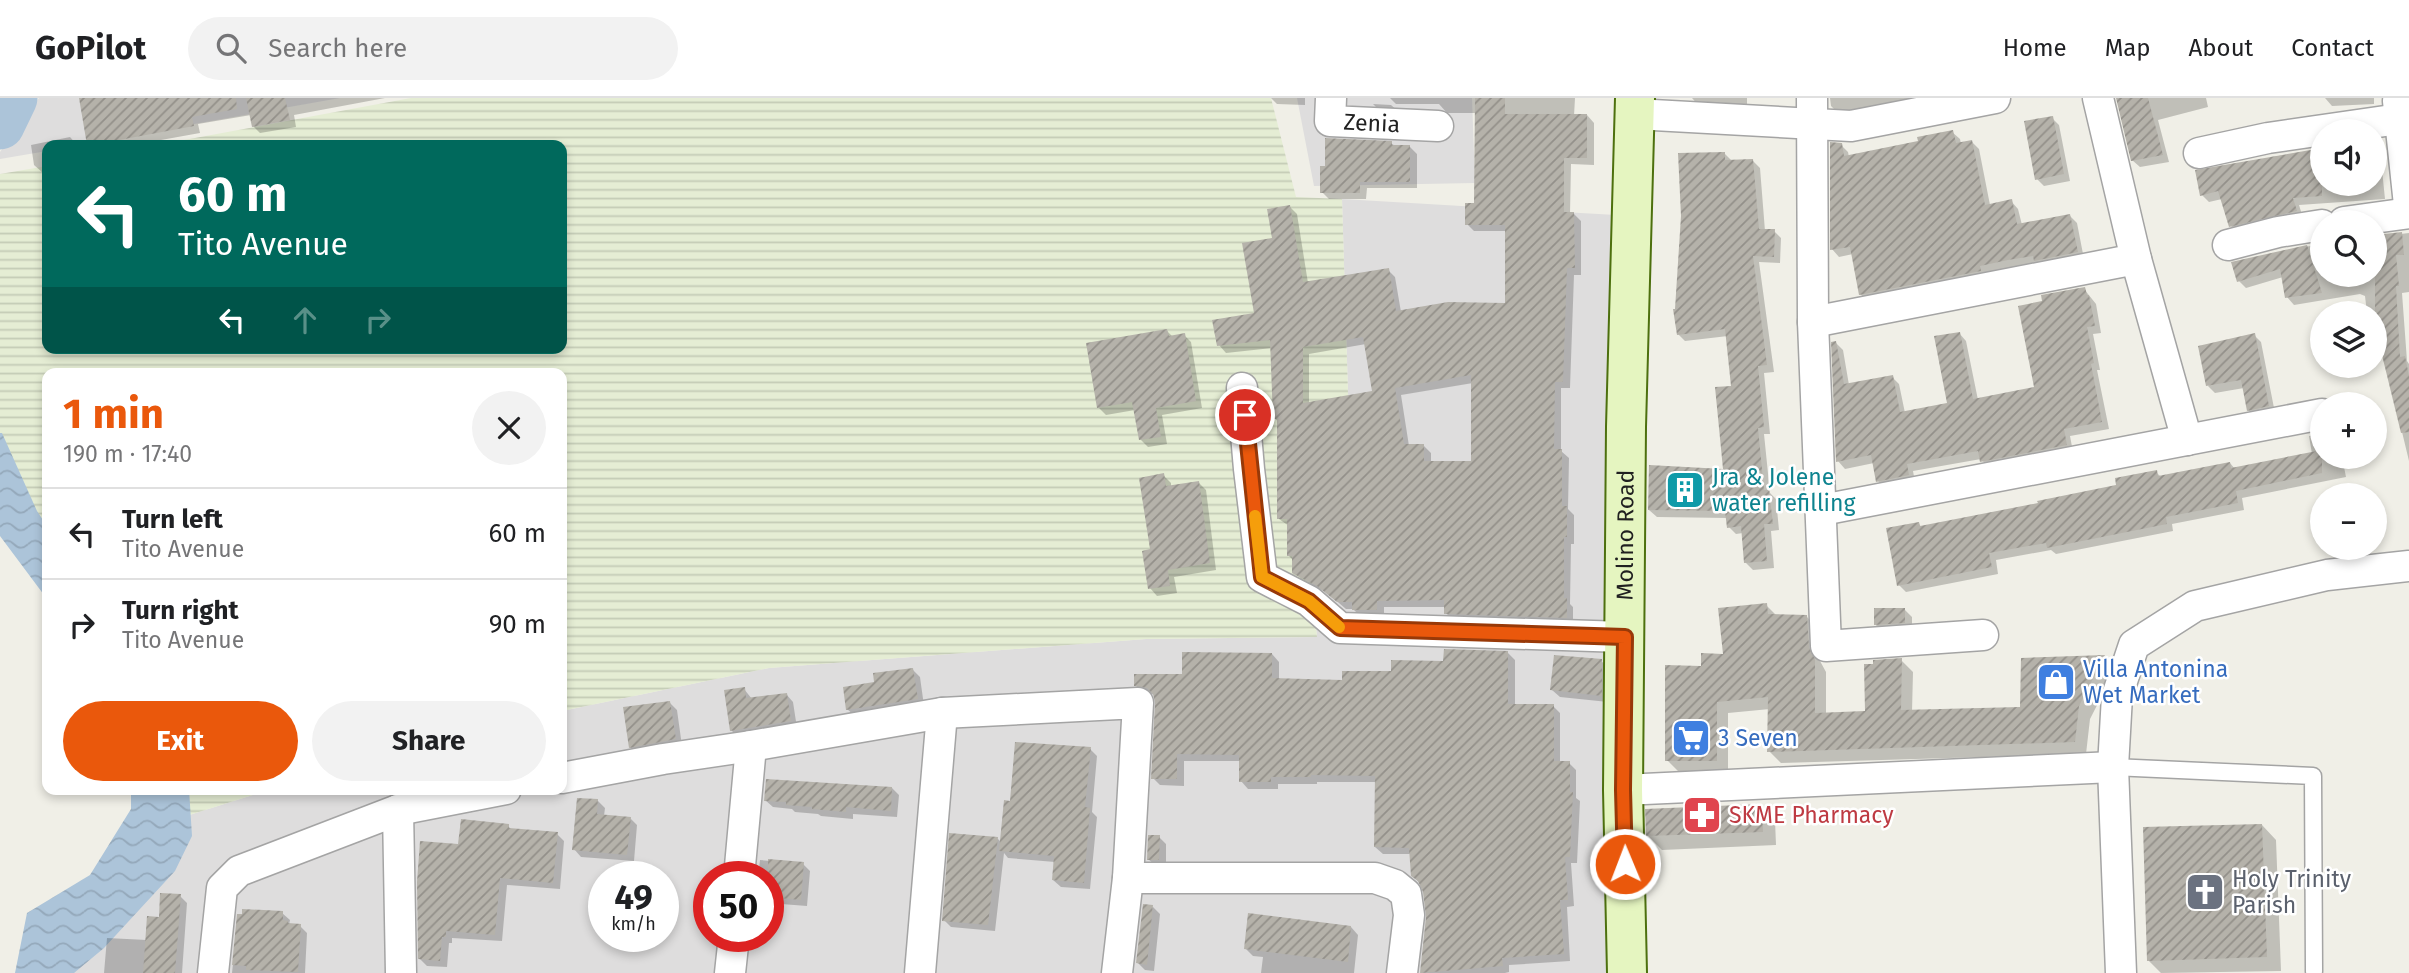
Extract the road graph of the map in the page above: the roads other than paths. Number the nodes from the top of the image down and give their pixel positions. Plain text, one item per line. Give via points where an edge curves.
1 (1331, 98) edge
2 (1995, 98) edge
3 (2098, 98) edge
4 (1635, 106) edge
5 (2398, 108) edge
6 (1812, 111) edge
7 (1438, 126) dead end
8 (2199, 153) dead end
9 (2409, 205) edge
10 (2409, 213) edge
11 (2387, 216) edge
12 (2310, 227) edge
13 (2228, 244) dead end
14 (2136, 259) junction
15 (1813, 322) junction
16 (1242, 388) dead end
17 (2310, 416) edge
18 (2187, 440) junction
19 (1822, 510) junction
20 (2409, 566) edge
21 (1983, 635) dead end
22 (1625, 637) junction
23 (942, 713) junction
24 (751, 747) junction
25 (2113, 767) junction
26 (567, 777) edge
27 (1623, 790) junction
28 (475, 795) edge
29 (398, 810) junction
30 (740, 861) edge
31 (1128, 878) junction
32 (732, 952) edge
33 (2315, 971) edge
34 (213, 973) edge
35 (401, 973) edge
36 (730, 973) edge
37 (920, 973) edge
38 (1118, 973) edge
39 (1402, 973) edge
40 (1627, 973) edge
41 (2121, 973) edge

1 - 7 street, Zenia via 1330,121
2 - 6 street via 1851,126
3 - 14 street
4 - 6 street
4 - 22 main road, Molino Road
5 - 8 street
5 - 9 street
6 - 15 street
10 - 11 street
12 - 13 street
14 - 15 street
14 - 18 street
15 - 19 street
16 - 22 street via 1262,577 1309,601 1340,628
17 - 18 street
18 - 19 street
19 - 21 street via 1826,646
20 - 25 street via 2327,575 2195,606 2134,645 2117,696
22 - 27 main road, Molino Road
23 - 24 street
23 - 31 street via 1138,703
23 - 37 street
24 - 26 street
24 - 30 street
25 - 27 street
25 - 33 lane via 2313,776
25 - 41 street
27 - 40 main road, Molino Road
28 - 29 street
29 - 34 street via 239,871 222,888
29 - 35 street
31 - 38 street
31 - 39 street via 1375,878 1406,894 1409,915
32 - 36 street

